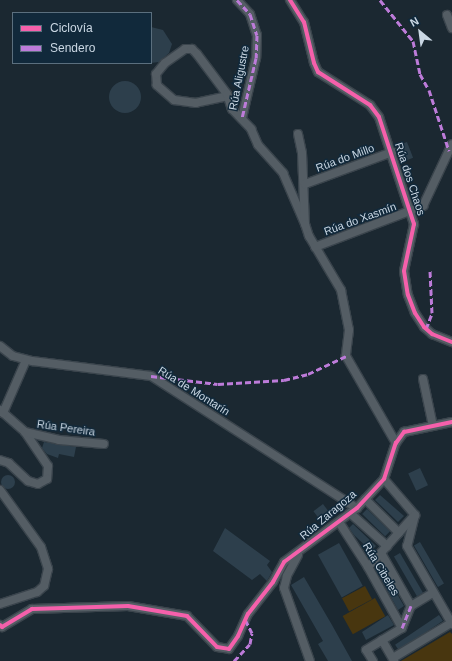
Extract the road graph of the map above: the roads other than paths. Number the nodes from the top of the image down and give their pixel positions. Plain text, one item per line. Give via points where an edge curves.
1 (237, 0) edge
2 (290, 0) edge
3 (447, 15) dead end
4 (452, 28) edge
5 (228, 96) junction
6 (242, 118) junction
7 (298, 134) dead end
8 (452, 144) edge
9 (392, 152) junction
10 (305, 184) junction
11 (412, 212) junction
12 (305, 224) junction
13 (315, 246) junction
14 (452, 342) edge
15 (0, 346) edge
16 (26, 360) junction
17 (423, 379) dead end
18 (2, 412) edge
19 (452, 422) edge
20 (433, 426) junction
21 (25, 432) junction
22 (396, 443) junction
23 (104, 444) dead end
24 (0, 460) edge
25 (384, 479) junction
26 (0, 490) edge
27 (365, 499) junction
28 (357, 508) junction
29 (350, 513) junction
30 (415, 515) junction
31 (339, 522) junction
32 (399, 533) junction
33 (388, 546) junction
34 (381, 553) junction
35 (299, 554) junction
36 (368, 567) junction
37 (433, 593) junction
38 (0, 604) edge
39 (411, 606) junction
40 (452, 624) edge
41 (0, 625) edge
42 (402, 628) junction
43 (382, 640) junction
44 (394, 660) edge
45 (310, 661) edge
46 (372, 661) edge

1 - 6 street, Rúa Aligustre via 250,14 258,35 256,58
2 - 9 street, Rúa dos Chaos via 301,15 318,72 375,110
3 - 4 street
5 - 5 street via 196,103 174,100 157,85 156,74 165,63 184,49 192,49
5 - 6 street via 232,109
6 - 12 street via 251,129 258,145 283,173
7 - 10 street
8 - 11 street via 423,206
9 - 10 street, Rúa do Millo
9 - 11 street, Rúa dos Chaos
10 - 12 street
11 - 13 street, Rúa do Xasmín
11 - 14 street, Rúa dos Chaos via 414,235 404,270 408,295 424,327
12 - 13 street
13 - 22 street via 341,290 350,330 346,356
15 - 16 street, Rúa de Montarín via 13,356
16 - 18 street
16 - 28 street, Rúa de Montarín via 151,376
17 - 20 street
18 - 21 street
19 - 20 street
20 - 22 street via 404,432
21 - 23 street, Rúa Pereira via 58,440
21 - 24 street via 48,466 47,479 38,484 28,480 9,463
22 - 25 street, Rúa Zaragoza
25 - 27 street, Rúa Zaragoza
25 - 30 street
26 - 38 street via 41,547 48,569 44,586 37,592
27 - 28 street, Rúa Zaragoza
27 - 32 street
28 - 29 street, Rúa Zaragoza
29 - 31 street, Rúa Zaragoza
29 - 33 street
30 - 32 street
30 - 37 street via 408,546
31 - 35 street, Rúa Zaragoza
31 - 36 street, Rúa Cibeles
32 - 33 street
33 - 34 street
34 - 36 street
34 - 39 street
35 - 41 street, Rúa Zaragoza via 284,562 273,582 248,614 229,649 217,647 187,616 128,606 32,609 2,627
35 - 45 street via 287,576 284,588
36 - 42 street, Rúa Cibeles
37 - 39 street
37 - 40 street
39 - 42 street
40 - 44 street
42 - 43 street
43 - 44 street
43 - 46 street via 366,650

